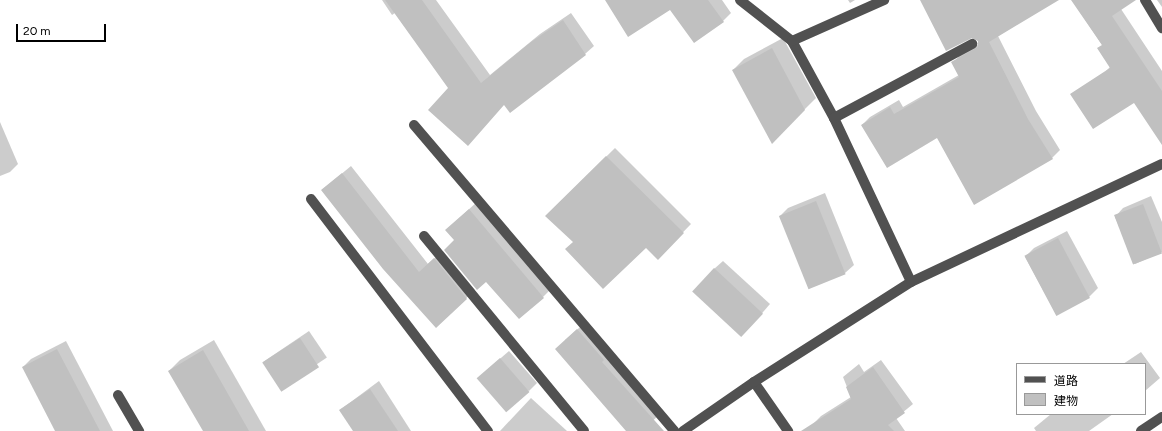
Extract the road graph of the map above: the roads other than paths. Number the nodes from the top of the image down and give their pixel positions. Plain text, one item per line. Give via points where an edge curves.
1 (740, 0) edge
2 (884, 0) edge
3 (1145, 0) edge
4 (1162, 28) edge
5 (792, 41) junction
6 (972, 44) dead end
7 (834, 118) junction
8 (414, 125) dead end
9 (1162, 164) edge
10 (311, 199) dead end
11 (424, 236) dead end
12 (911, 282) junction
13 (754, 382) junction
14 (118, 395) dead end
15 (1162, 417) edge
16 (139, 431) edge
17 (488, 431) edge
18 (584, 431) edge
19 (674, 431) edge
20 (683, 431) edge
21 (788, 431) edge
22 (1141, 431) edge

1 - 5 street
2 - 5 street
3 - 4 street
5 - 7 street
6 - 7 street
7 - 12 street
8 - 19 street
9 - 12 street
10 - 17 street
11 - 18 street
12 - 13 street
13 - 20 street
13 - 21 street
14 - 16 street
15 - 22 street

